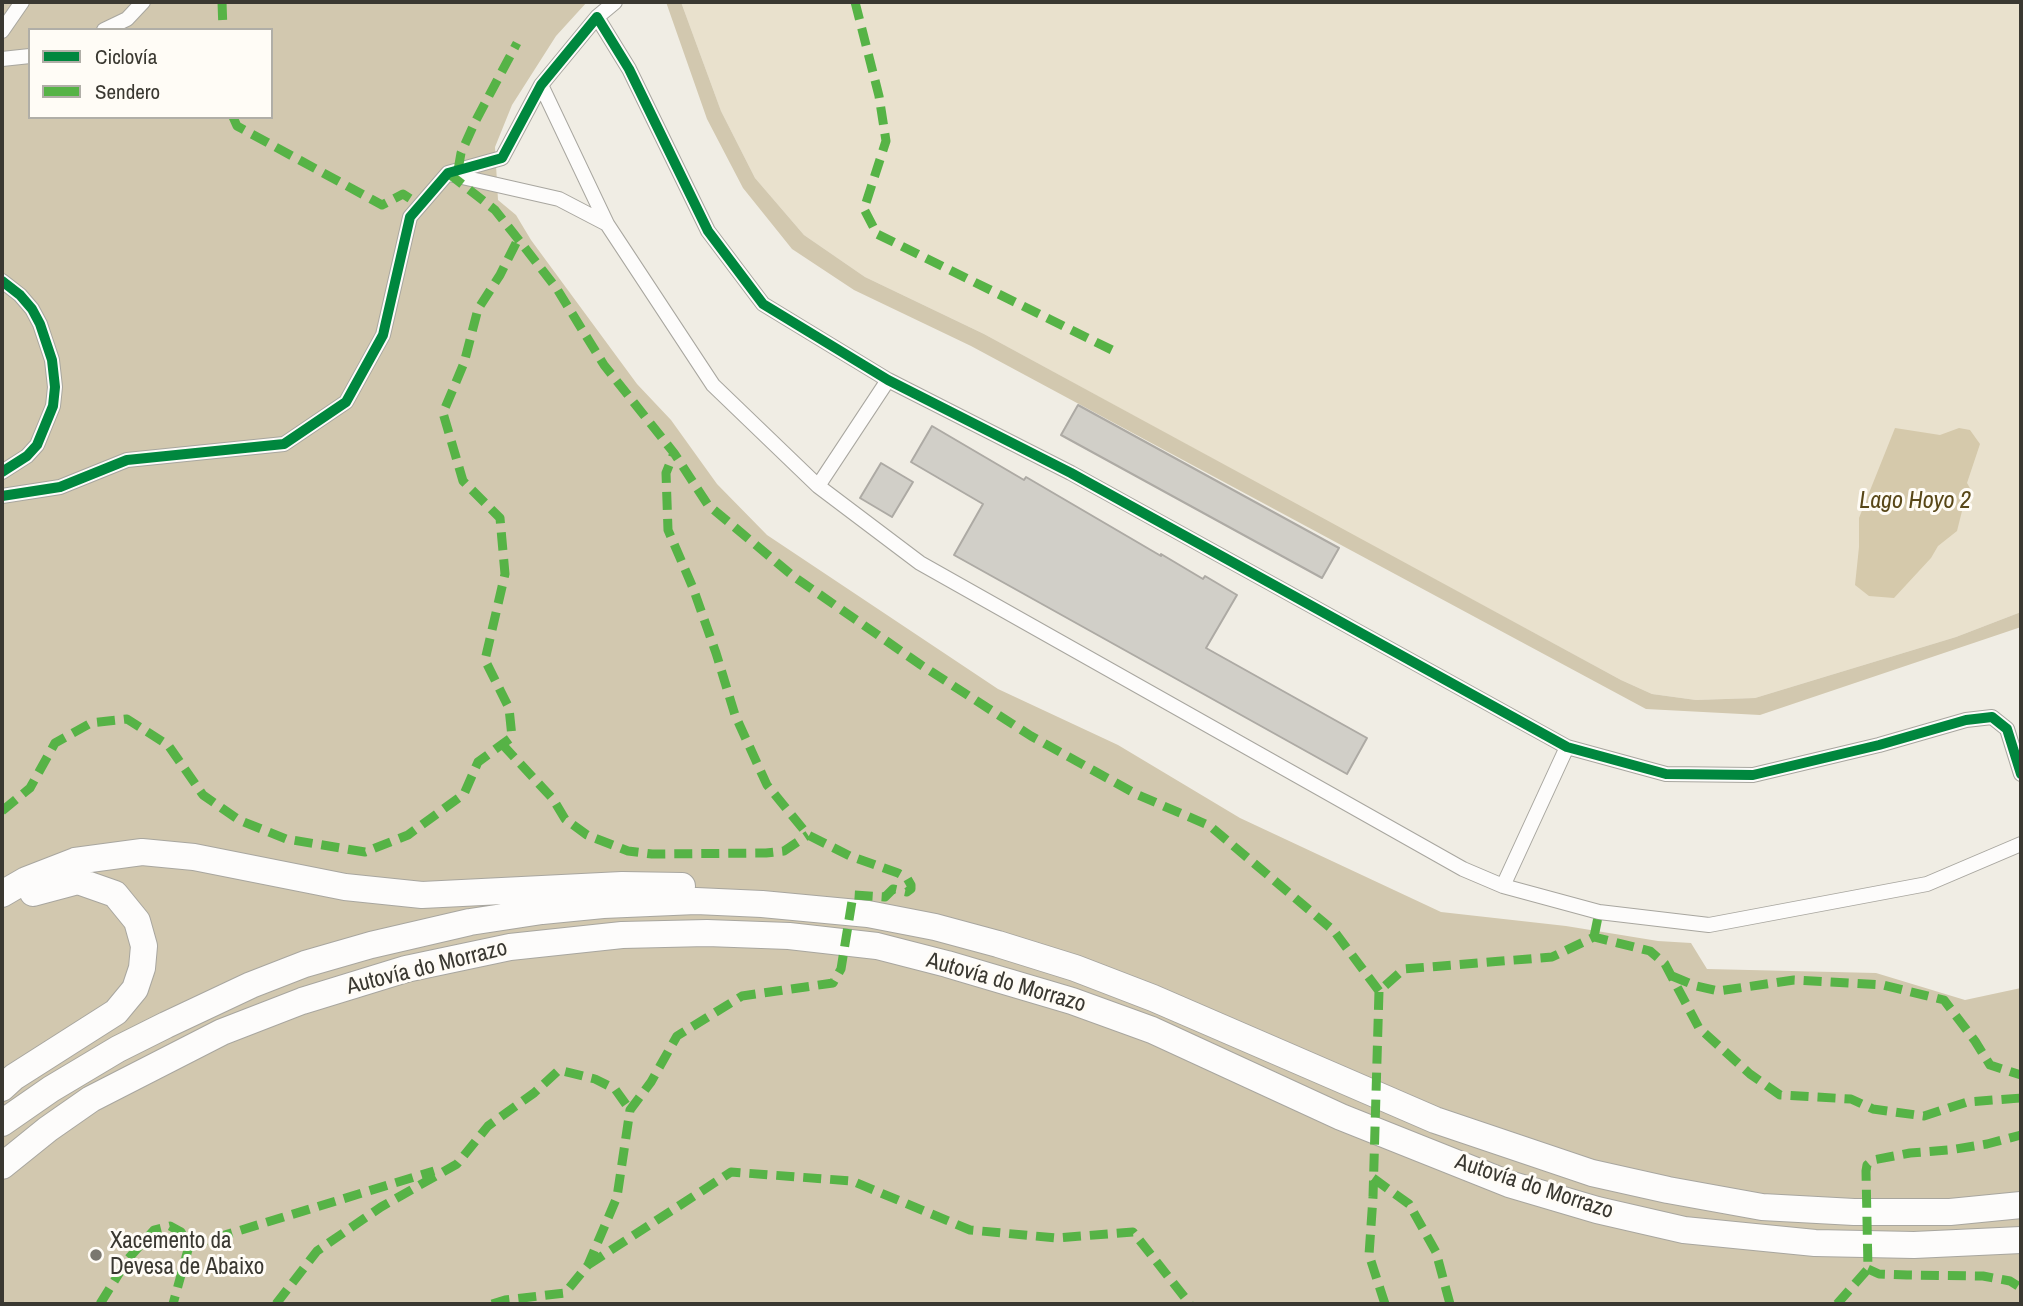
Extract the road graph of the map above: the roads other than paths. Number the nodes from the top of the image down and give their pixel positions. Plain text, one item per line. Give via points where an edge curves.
1 (22, 2) edge
2 (143, 2) edge
3 (615, 2) edge
4 (597, 17) junction
5 (108, 28) edge
6 (2, 31) edge
7 (28, 56) edge
8 (2, 59) edge
9 (541, 85) junction
10 (448, 173) junction
11 (607, 225) junction
12 (2, 281) edge
13 (888, 380) junction
14 (2, 472) edge
15 (818, 486) junction
16 (2, 496) edge
17 (1567, 747) junction
18 (2021, 774) edge
19 (2021, 844) edge
20 (1503, 886) junction
21 (2, 894) edge
22 (2, 912) edge
23 (868, 914) junction
24 (2, 1088) edge
25 (2, 1123) edge
26 (2, 1166) edge
27 (2021, 1205) edge
28 (2021, 1240) edge

1 - 6 street
2 - 5 street via 127,19
3 - 4 street
4 - 9 street
4 - 13 street via 629,69 708,231 763,304
7 - 8 street
9 - 10 street via 502,158
9 - 11 street
10 - 11 street via 559,199
10 - 16 street via 410,217 383,335 346,402 284,444 127,460 60,487
11 - 15 street via 713,385
12 - 14 street via 20,295 40,324 55,387 53,406 37,444
13 - 15 street
13 - 17 street via 1071,472
15 - 20 street via 920,563 1463,869
17 - 18 street via 1666,774 1753,775 1966,720 1992,718 2007,729
17 - 20 street
19 - 20 street via 1927,884 1709,925 1599,912
21 - 23 highway via 75,861 142,852 194,857 345,887 422,895 622,885 723,887 835,897
22 - 24 highway via 33,893 78,881 115,894 136,921 144,946 135,989 116,1012
23 - 25 highway, Autovía do Morrazo via 709,902 603,905 470,922 371,945 251,985 166,1025 51,1089
23 - 27 highway, Autovía do Morrazo via 935,927 1075,968 1435,1119 1592,1173 1762,1207 1950,1212
26 - 28 highway, Autovía do Morrazo via 91,1099 222,1032 406,969 510,947 622,935 775,935 877,946 1072,1000 1152,1030 1341,1117 1496,1179 1597,1210 1684,1230 1815,1243

